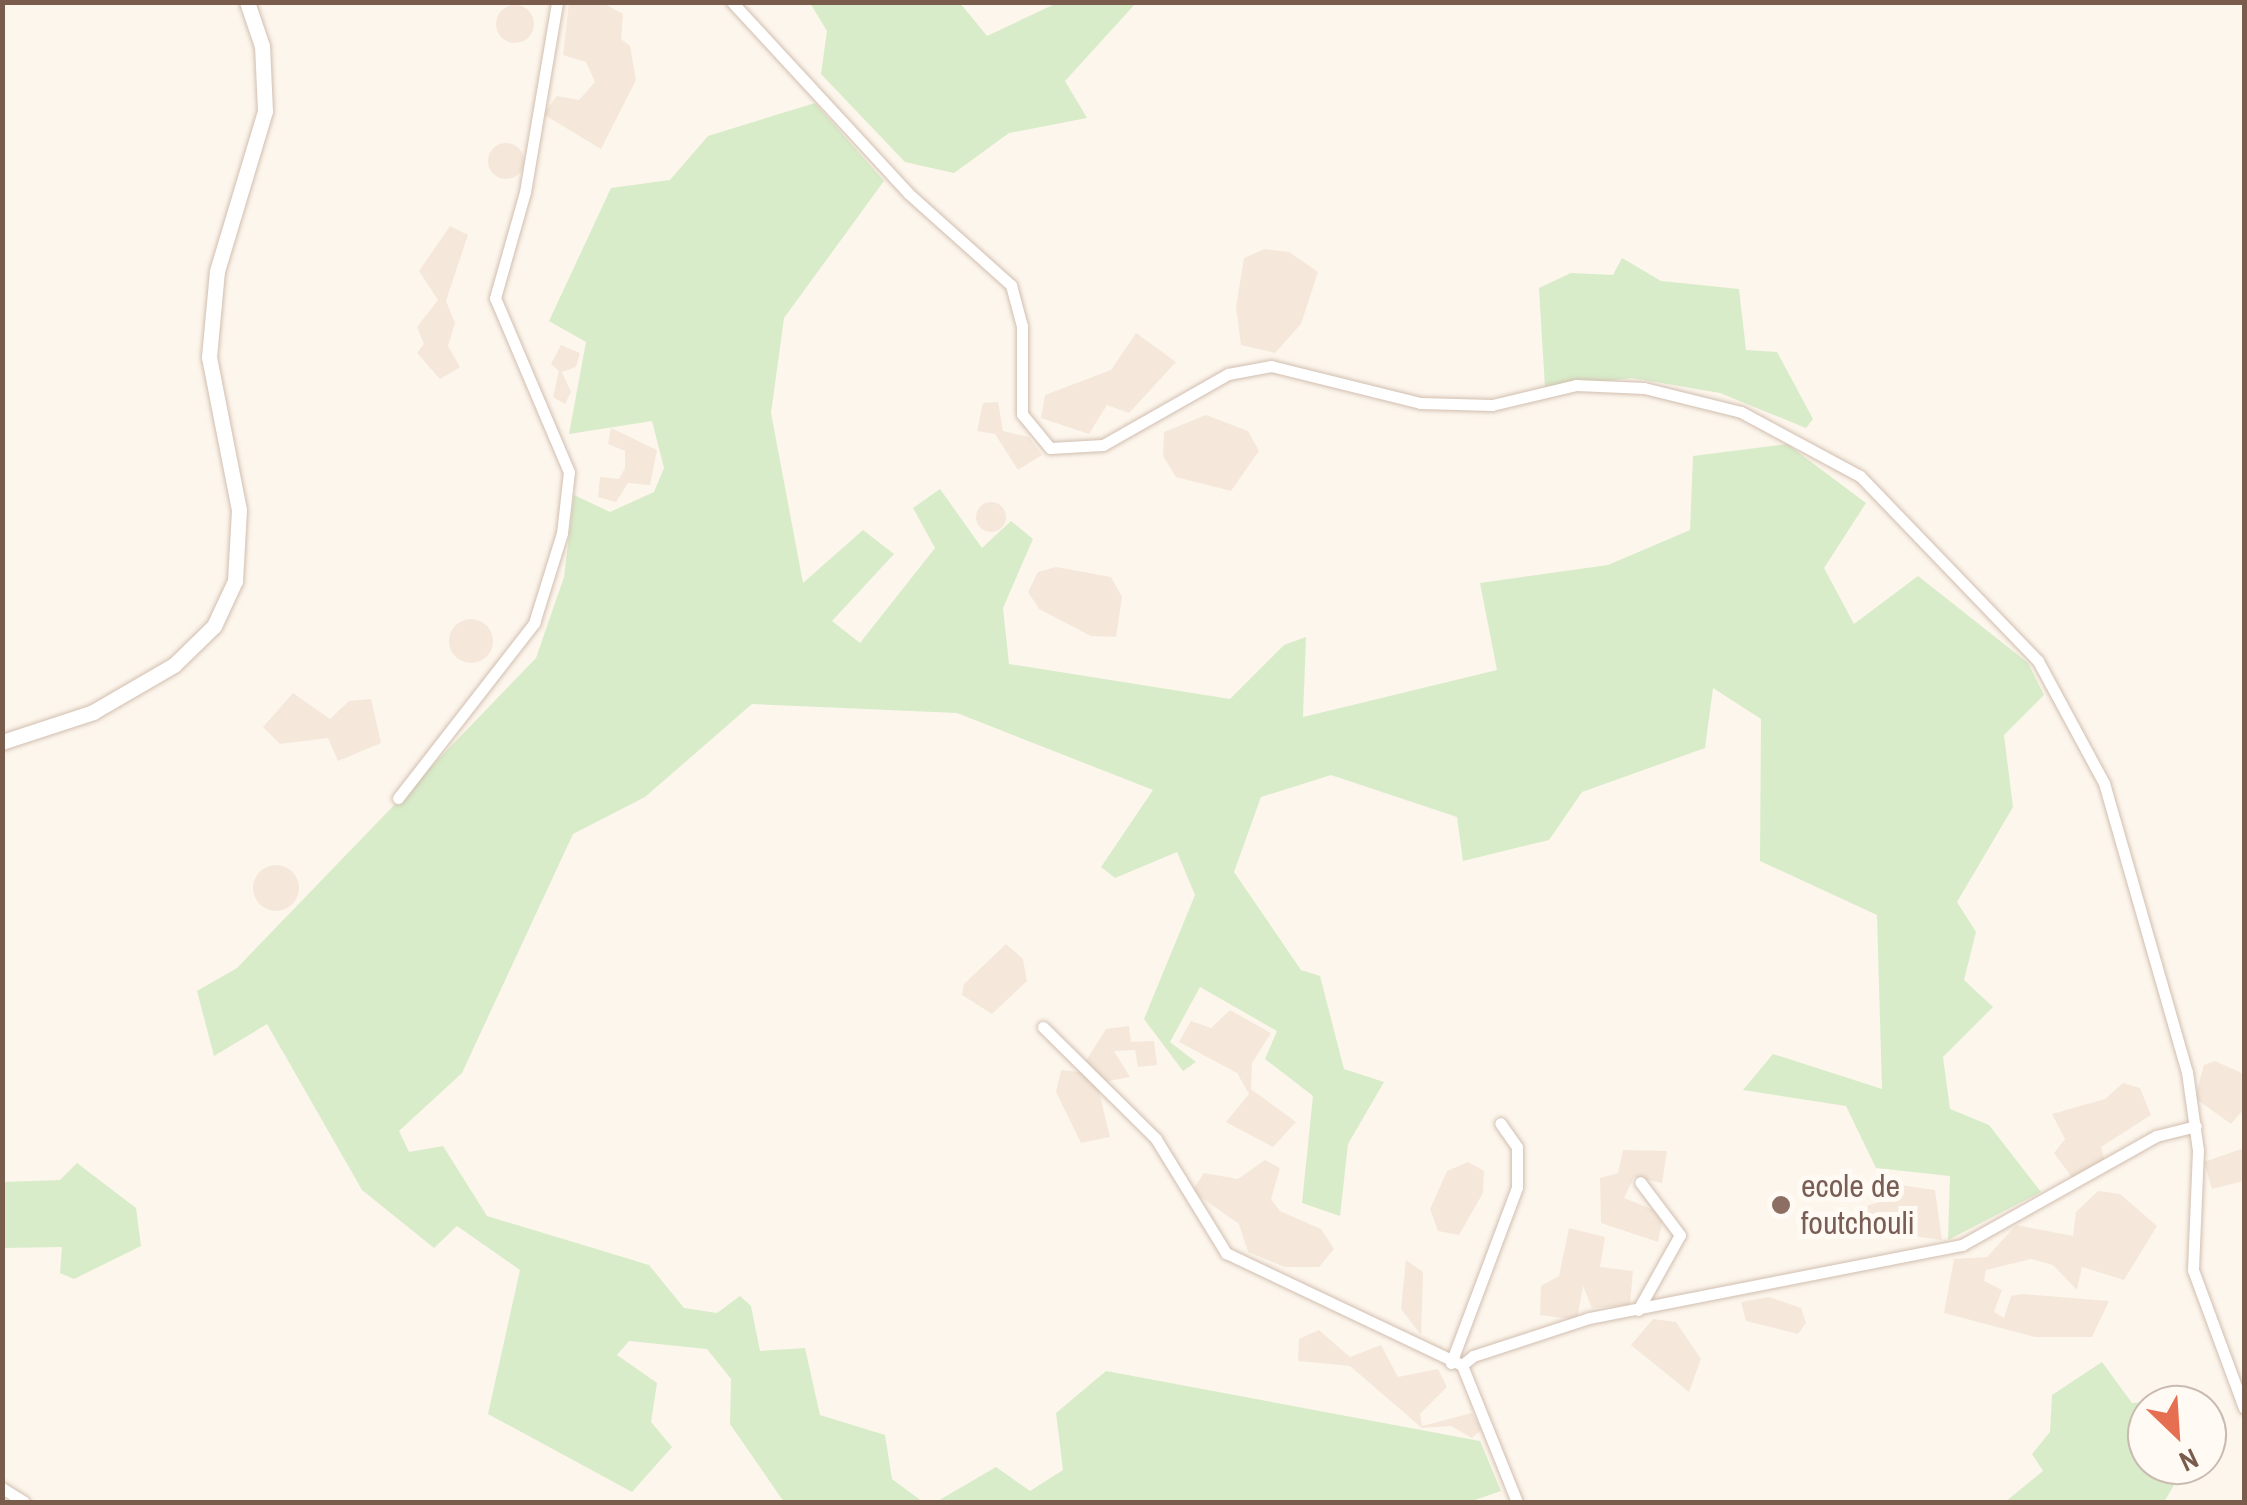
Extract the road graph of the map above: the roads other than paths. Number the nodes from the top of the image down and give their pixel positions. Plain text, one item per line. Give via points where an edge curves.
1 (247, 2) edge
2 (558, 2) edge
3 (732, 2) edge
4 (2, 742) edge
5 (398, 798) dead end
6 (1042, 1027) dead end
7 (1500, 1123) dead end
8 (2196, 1126) junction
9 (1640, 1182) dead end
10 (1638, 1310) junction
11 (1457, 1364) junction
12 (2244, 1408) edge
13 (2, 1488) edge
14 (24, 1502) edge
15 (1517, 1502) edge

1 - 4 street via 262,46 265,111 217,272 209,357 240,510 235,581 214,626 174,665 93,712
2 - 5 street via 525,192 495,298 569,472 556,561 534,623
3 - 8 street via 908,193 1011,286 1022,326 1022,414 1050,448 1103,445 1228,374 1271,366 1420,403 1492,404 1576,385 1644,388 1742,412 1860,476 2022,641 2060,696 2125,840
6 - 11 street via 1156,1139 1226,1253
7 - 11 street via 1518,1148 1517,1187
8 - 10 street via 2156,1136 1962,1246 1862,1258
8 - 12 street via 2193,1270
9 - 10 street via 1680,1236
10 - 11 street via 1504,1342
11 - 15 street
13 - 14 street

